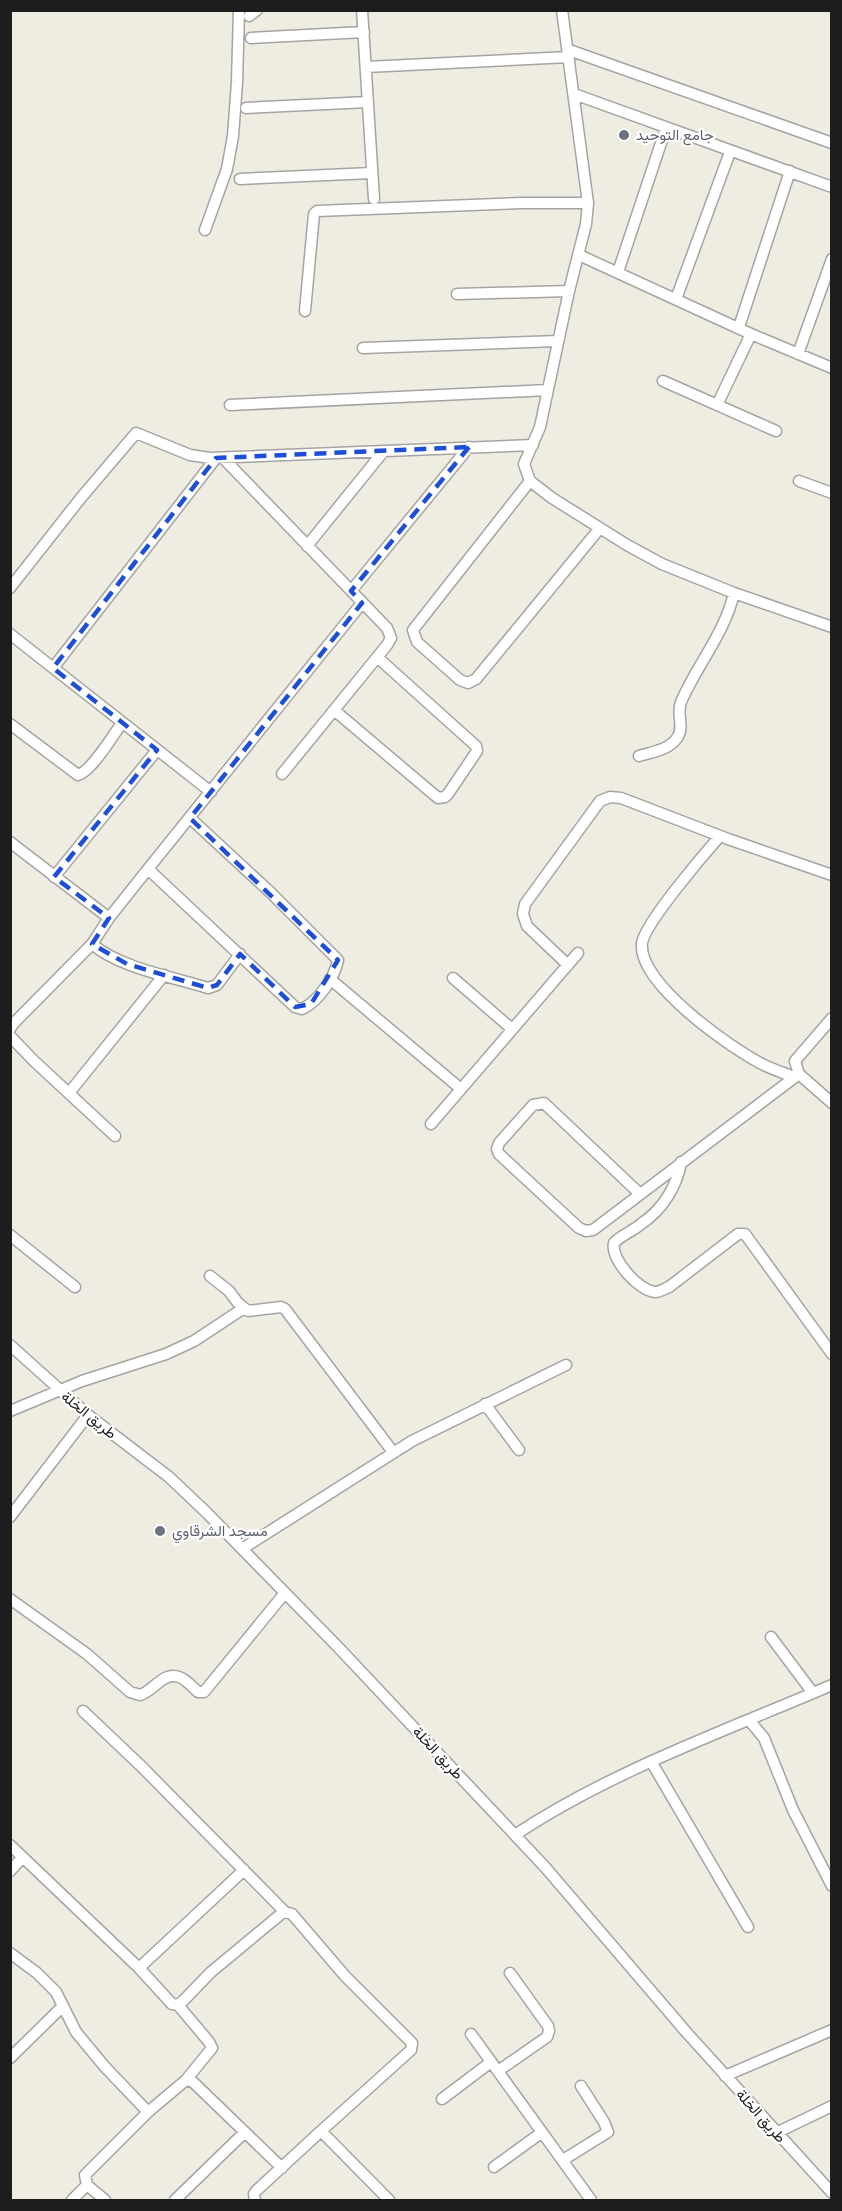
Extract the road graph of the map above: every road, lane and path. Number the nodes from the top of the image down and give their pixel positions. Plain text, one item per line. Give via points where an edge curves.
1 (362, 10) edge
2 (562, 10) edge
3 (249, 12) edge
4 (364, 32) junction
5 (250, 38) dead end
6 (569, 53) junction
7 (366, 67) junction
8 (574, 94) junction
9 (368, 102) junction
10 (246, 108) dead end
11 (666, 128) junction
12 (831, 142) edge
13 (730, 152) junction
14 (790, 171) junction
15 (372, 173) junction
16 (240, 178) dead end
17 (831, 187) edge
18 (374, 199) dead end
19 (588, 203) junction
20 (205, 230) dead end
21 (579, 255) junction
22 (831, 259) edge
23 (618, 272) junction
24 (569, 291) junction
25 (457, 294) dead end
26 (676, 299) junction
27 (305, 311) dead end
28 (739, 327) junction
29 (751, 334) junction
30 (558, 341) junction
31 (363, 348) dead end
32 (798, 354) junction
33 (831, 368) edge
34 (663, 381) dead end
35 (548, 390) junction
36 (230, 405) dead end
37 (717, 405) junction
38 (776, 431) dead end
39 (533, 445) junction
40 (469, 447) junction
41 (382, 452) junction
42 (220, 458) junction
43 (530, 481) junction
44 (799, 481) dead end
45 (831, 493) edge
46 (600, 528) junction
47 (307, 546) junction
48 (10, 588) edge
49 (351, 591) junction
50 (734, 593) junction
51 (362, 603) junction
52 (831, 627) edge
53 (10, 634) edge
54 (377, 657) junction
55 (53, 668) junction
56 (334, 710) junction
57 (122, 723) junction
58 (10, 724) edge
59 (157, 750) junction
60 (639, 756) dead end
61 (282, 774) dead end
62 (211, 792) junction
63 (190, 818) junction
64 (720, 836) junction
65 (10, 842) edge
66 (148, 869) junction
67 (831, 874) edge
68 (54, 877) junction
69 (109, 918) junction
70 (92, 944) junction
71 (578, 953) dead end
72 (240, 954) junction
73 (568, 965) junction
74 (164, 975) junction
75 (453, 978) dead end
76 (330, 979) junction
77 (831, 1018) edge
78 (10, 1029) edge
79 (512, 1029) junction
80 (10, 1036) edge
81 (796, 1075) junction
82 (461, 1089) junction
83 (69, 1093) junction
84 (831, 1103) edge
85 (431, 1124) dead end
86 (115, 1136) dead end
87 (681, 1162) junction
88 (640, 1194) junction
89 (10, 1235) edge
90 (210, 1276) dead end
91 (75, 1287) dead end
92 (244, 1308) junction
93 (10, 1345) edge
94 (831, 1354) edge
95 (567, 1365) dead end
96 (59, 1391) junction
97 (485, 1404) junction
98 (10, 1411) edge
99 (88, 1415) junction
100 (519, 1450) dead end
101 (393, 1452) junction
102 (10, 1517) edge
103 (242, 1549) junction
104 (284, 1594) junction
105 (10, 1599) edge
106 (771, 1637) dead end
107 (831, 1685) edge
108 (813, 1693) junction
109 (83, 1712) dead end
110 (749, 1720) junction
111 (652, 1762) junction
112 (515, 1835) junction
113 (10, 1845) edge
114 (22, 1858) junction
115 (244, 1870) junction
116 (10, 1871) edge
117 (831, 1886) edge
118 (285, 1912) junction
119 (748, 1927) dead end
120 (10, 1953) edge
121 (139, 1968) junction
122 (510, 1973) dead end
123 (178, 2005) junction
124 (63, 2006) junction
125 (831, 2031) edge
126 (471, 2034) dead end
127 (10, 2058) edge
128 (494, 2067) junction
129 (725, 2076) junction
130 (186, 2080) junction
131 (580, 2086) dead end
132 (442, 2099) dead end
133 (831, 2106) edge
134 (148, 2112) junction
135 (244, 2132) junction
136 (321, 2132) junction
137 (542, 2133) junction
138 (776, 2133) junction
139 (563, 2160) junction
140 (494, 2166) dead end
141 (282, 2168) junction
142 (87, 2185) junction
143 (830, 2189) edge
144 (385, 2199) edge
145 (72, 2200) edge
146 (105, 2200) edge
147 (175, 2200) edge
148 (255, 2200) edge
149 (591, 2200) edge

1 - 4 street
2 - 6 street
3 - 20 street via 227,169
4 - 5 street
4 - 7 street
6 - 7 street
6 - 8 street
6 - 12 street
7 - 9 street
8 - 11 street
8 - 19 street
9 - 10 street
9 - 15 street
11 - 13 street
11 - 23 street
13 - 14 street
13 - 26 street
14 - 17 street
14 - 28 street
15 - 16 street
15 - 18 street
19 - 21 street
19 - 27 street via 317,211
21 - 23 street
21 - 24 street
22 - 32 street
23 - 26 street
24 - 25 street
24 - 30 street
26 - 28 street
28 - 29 street
29 - 32 street
29 - 37 street
30 - 31 street
30 - 35 street
32 - 33 street
34 - 37 street
35 - 36 street
35 - 39 street
37 - 38 street
39 - 40 street
39 - 43 street via 524,464
40 - 41 street
40 - 49 street
41 - 42 street
41 - 47 street
42 - 47 street
42 - 48 street via 190,455 136,433
42 - 55 street
43 - 46 street
43 - 46 street via 413,630 417,642 460,680 468,683 476,679
44 - 45 street
46 - 50 street via 662,564
47 - 49 street
49 - 51 street
50 - 52 street
50 - 60 street via 724,622 681,703 678,737 668,747
51 - 54 street via 390,633 390,640
51 - 62 street
53 - 55 street
54 - 56 street
54 - 56 street via 476,746 477,751 448,794 438,798
55 - 57 street
56 - 61 street
57 - 58 street via 90,766 78,774
57 - 59 street
59 - 62 street
59 - 68 street
62 - 63 street
63 - 66 street
63 - 76 street via 338,959
64 - 67 street
64 - 73 street via 621,798 600,801 525,904 523,914 527,926
64 - 81 street via 658,915 644,937 643,954 667,993 703,1024 763,1065
65 - 68 street
66 - 69 street
66 - 72 street
68 - 69 street
69 - 70 street
70 - 74 street via 127,964
70 - 78 street
71 - 73 street
72 - 74 street via 217,984 208,988
72 - 76 street via 298,1009 311,1004
73 - 79 street
74 - 83 street
75 - 79 street
76 - 82 street
77 - 81 street via 797,1057
79 - 82 street
80 - 83 street
81 - 84 street
81 - 87 street
82 - 85 street
83 - 86 street
87 - 88 street
87 - 94 street via 678,1180 662,1204 614,1243 613,1253 621,1266 648,1290 660,1291 738,1234 745,1234
88 - 88 street via 544,1103 533,1105 499,1143 499,1154 586,1231 593,1230
89 - 91 street
90 - 92 street
92 - 96 street via 194,1341 166,1354
92 - 101 street via 254,1312 285,1309
93 - 96 street, طريق الخلة
95 - 97 street
96 - 98 street
96 - 99 street, طريق الخلة
97 - 100 street
97 - 101 street
99 - 102 street
99 - 103 street, طريق الخلة via 169,1477
101 - 103 street
103 - 104 street, طريق الخلة
104 - 105 street via 204,1692 173,1676 140,1695 130,1692 87,1654
104 - 112 street, طريق الخلة
106 - 108 street
107 - 108 street
108 - 110 street
109 - 115 street
110 - 111 street
110 - 117 street via 764,1738 793,1810
111 - 112 street via 552,1810
111 - 119 street
112 - 129 street, طريق الخلة
113 - 114 street
114 - 116 street
114 - 121 street
115 - 118 street
115 - 121 street
118 - 123 street via 211,1972
118 - 136 street via 292,1914 345,1976 412,2043 411,2050
120 - 124 street via 47,1983
121 - 123 street via 172,2004
122 - 128 street via 549,2031 547,2037
123 - 130 street via 212,2048
124 - 127 street
124 - 134 street via 76,2032
125 - 129 street
126 - 128 street
128 - 132 street
128 - 137 street
129 - 138 street, طريق الخلة
130 - 134 street
130 - 135 street via 193,2082
131 - 139 street via 608,2132
133 - 138 street
134 - 142 street via 90,2168 85,2175
135 - 141 street
135 - 147 street
136 - 141 street
136 - 144 street
137 - 139 street
137 - 140 street
138 - 143 street, طريق الخلة
139 - 149 street
141 - 148 street via 256,2191
142 - 145 street
142 - 146 street

